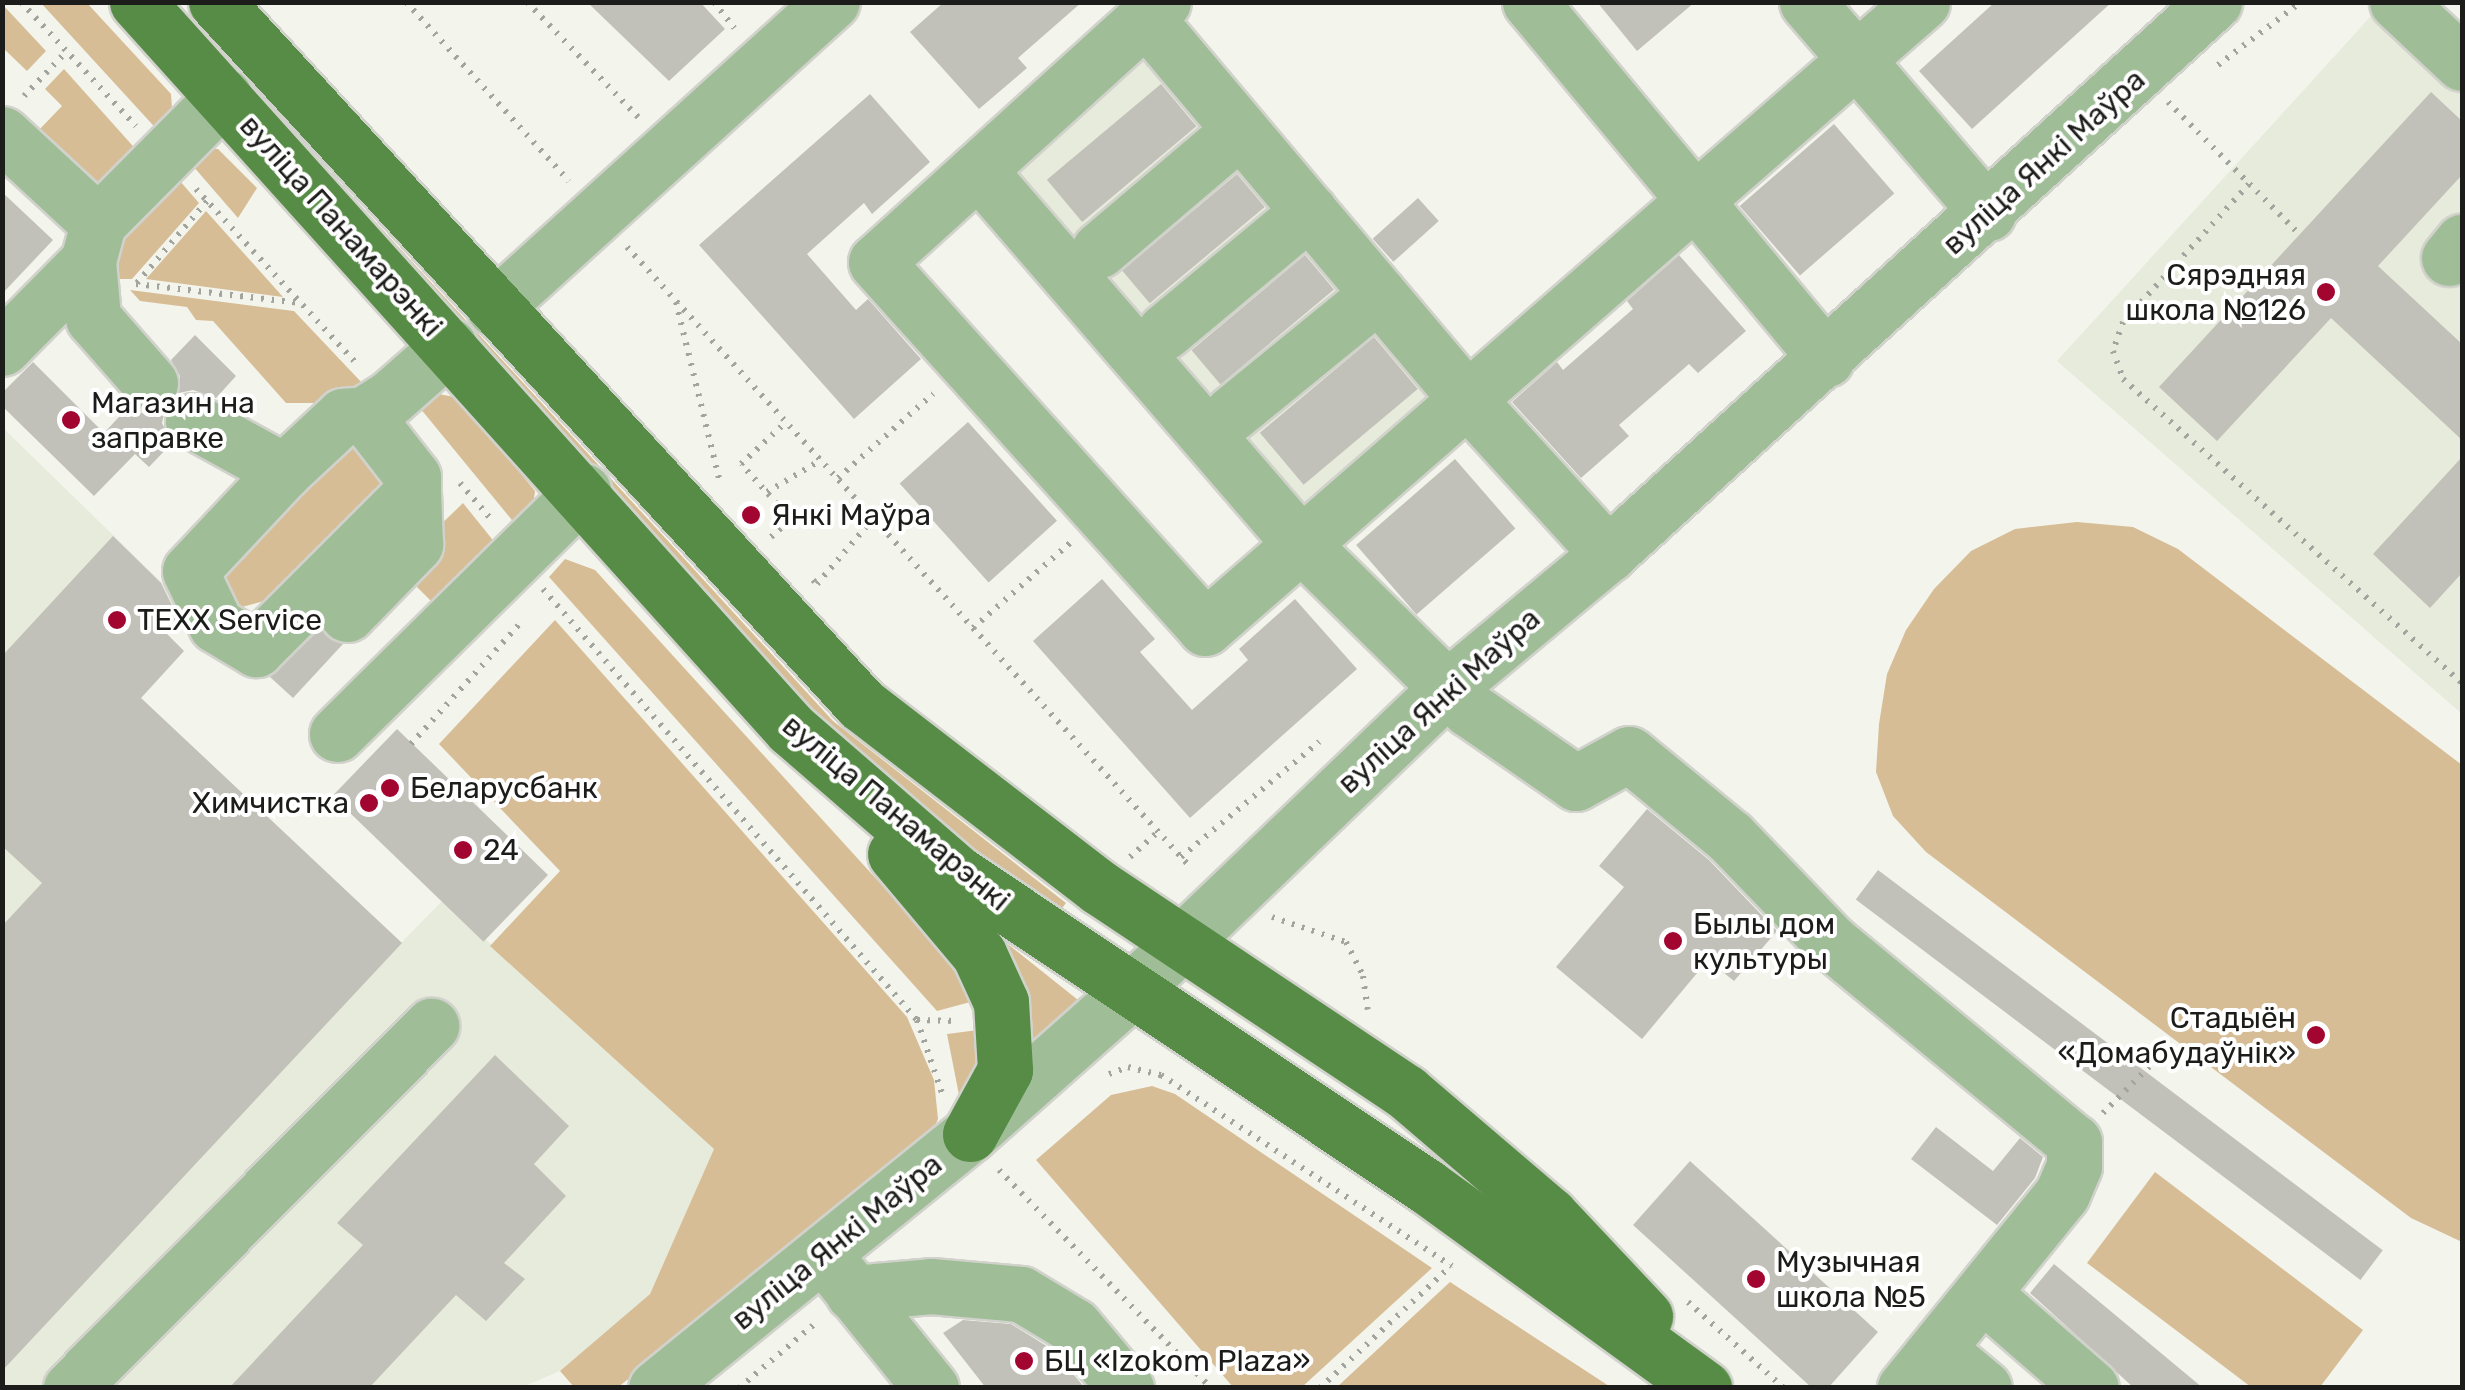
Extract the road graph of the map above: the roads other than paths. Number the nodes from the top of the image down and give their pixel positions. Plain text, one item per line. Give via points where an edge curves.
1 (137, 2) edge
2 (216, 2) edge
3 (1530, 2) edge
4 (1806, 2) edge
5 (1922, 2) edge
6 (2214, 2) edge
7 (2397, 2) edge
8 (1154, 10) edge
9 (798, 14) edge
10 (1856, 60) junction
11 (2462, 64) edge
12 (224, 96) junction
13 (9, 119) edge
14 (1240, 130) junction
15 (978, 170) junction
16 (1693, 202) junction
17 (1309, 212) junction
18 (1988, 213) junction
19 (1099, 250) dead end
20 (103, 264) junction
21 (1378, 294) junction
22 (494, 308) junction
23 (1164, 332) dead end
24 (449, 346) junction
25 (2, 348) edge
26 (1826, 359) junction
27 (150, 382) dead end
28 (1467, 400) junction
29 (364, 414) junction
30 (1231, 414) dead end
31 (193, 421) dead end
32 (284, 471) junction
33 (582, 490) junction
34 (413, 492) junction
35 (1301, 544) junction
36 (1608, 554) junction
37 (347, 614) dead end
38 (1448, 688) junction
39 (791, 728) junction
40 (337, 734) dead end
41 (1180, 943) junction
42 (1129, 993) junction
43 (431, 1026) dead end
44 (984, 1152) junction
45 (838, 1274) junction
46 (1983, 1294) junction
47 (1921, 1368) edge
48 (677, 1382) edge
49 (72, 1388) edge
50 (931, 1388) edge
51 (1126, 1388) edge
52 (1704, 1388) edge
53 (1712, 1388) edge
54 (1984, 1388) edge
55 (2092, 1388) edge

1 - 12 main road, вуліца Панамарэнкі
2 - 22 main road, вуліца Панамарэнкі
3 - 16 street
4 - 10 street
5 - 10 street
6 - 18 street, вуліца Янкі Маўра
7 - 11 street
8 - 14 street
8 - 15 street
9 - 22 street via 585,190
10 - 16 street
10 - 18 street
12 - 20 street
12 - 24 main road, вуліца Панамарэнкі
13 - 20 street
14 - 17 street
14 - 19 street
15 - 35 street
15 - 35 street via 876,262 1205,628
16 - 26 street
16 - 28 street
17 - 21 street
17 - 23 street
18 - 26 street, вуліца Янкі Маўра
20 - 25 street
20 - 27 street via 93,318
21 - 28 street
21 - 30 street
22 - 41 main road, вуліца Панамарэнкі via 861,704
24 - 29 street
24 - 33 main road, вуліца Панамарэнкі
26 - 36 street, вуліца Янкі Маўра
28 - 35 street
28 - 36 street
29 - 32 street via 343,416
29 - 34 street via 412,478
31 - 32 street
32 - 34 street via 190,570 216,624 256,649
33 - 39 main road, вуліца Панамарэнкі
33 - 40 street
34 - 37 street via 416,544
35 - 38 street
36 - 38 street, вуліца Янкі Маўра
38 - 41 street, вуліца Янкі Маўра
38 - 46 street via 1576,783 1628,754 1730,836 1831,942 2074,1142 2074,1166 2062,1194
39 - 42 main road, вуліца Панамарэнкі via 957,873
39 - 44 main road via 979,954 1001,1002 1005,1070
41 - 42 street, вуліца Янкі Маўра
41 - 53 main road, вуліца Панамарэнкі via 1406,1092 1550,1215
42 - 44 street, вуліца Янкі Маўра
42 - 52 main road, вуліца Панамарэнкі via 1426,1186
43 - 49 street
44 - 45 street, вуліца Янкі Маўра
45 - 48 street, вуліца Янкі Маўра
45 - 50 street
45 - 51 street via 1021,1294 1074,1326
46 - 47 street
46 - 55 street
47 - 54 street

